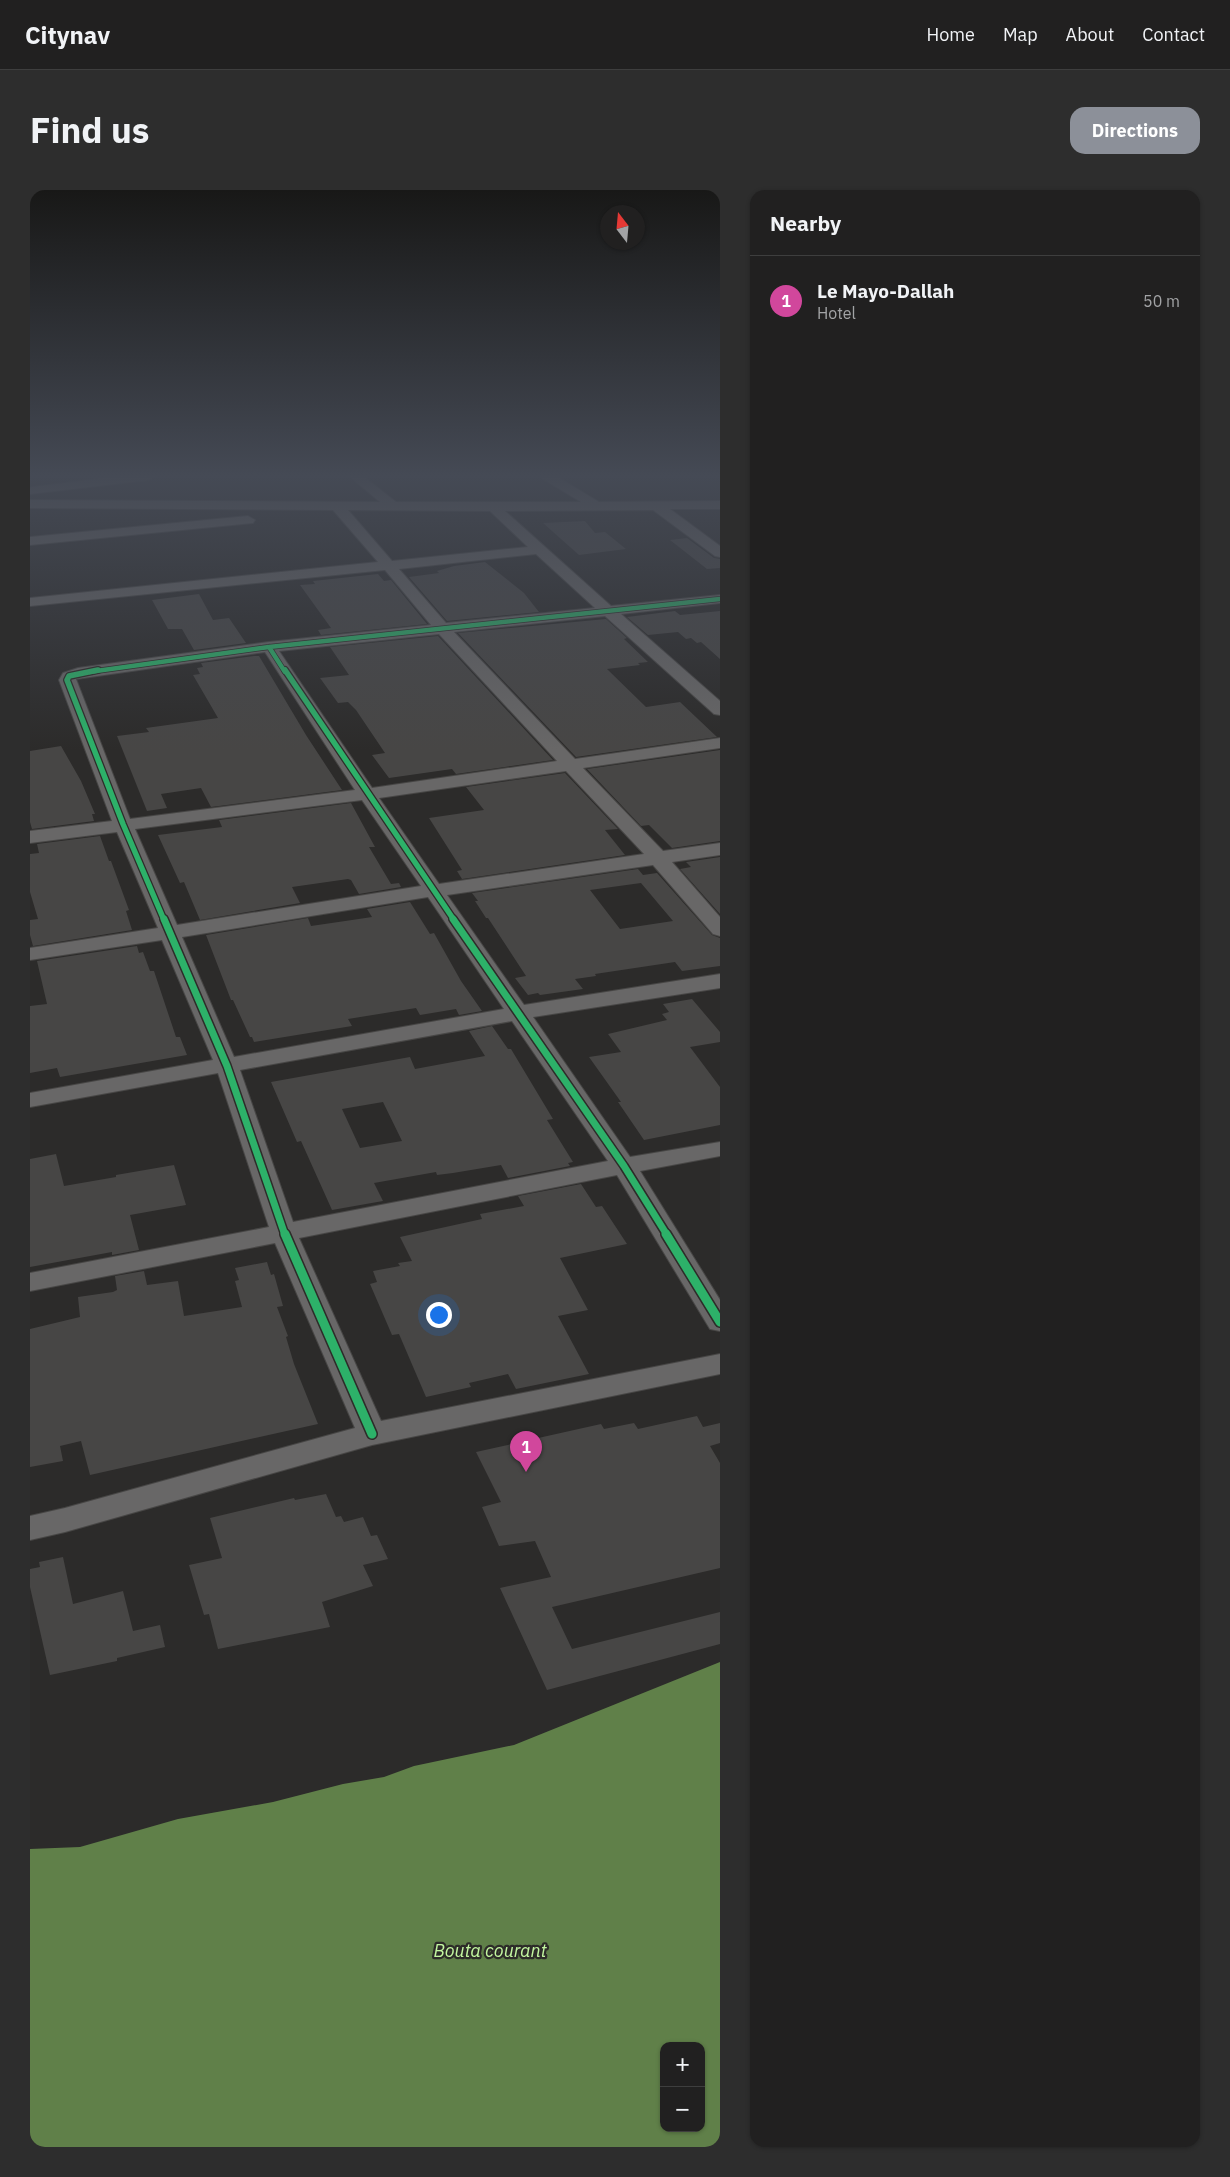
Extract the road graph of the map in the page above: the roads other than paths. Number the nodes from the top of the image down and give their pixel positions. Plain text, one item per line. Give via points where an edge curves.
1 (355, 567) edge
2 (389, 567) edge
3 (559, 567) edge
4 (720, 600) edge
5 (30, 602) edge
6 (611, 612) junction
7 (442, 628) junction
8 (269, 647) junction
9 (720, 710) edge
10 (720, 742) edge
11 (568, 763) junction
12 (367, 794) junction
13 (123, 824) junction
14 (30, 837) edge
15 (720, 849) edge
16 (658, 858) junction
17 (433, 891) junction
18 (720, 930) edge
19 (169, 933) junction
20 (30, 954) edge
21 (720, 980) edge
22 (518, 1013) junction
23 (228, 1066) junction
24 (30, 1100) edge
25 (720, 1149) edge
26 (624, 1166) junction
27 (284, 1234) junction
28 (30, 1282) edge
29 (720, 1322) edge
30 (720, 1364) edge
31 (372, 1434) junction
32 (30, 1528) edge

1 - 5 street
2 - 7 street
3 - 6 street
4 - 6 street
6 - 7 street
6 - 9 street
7 - 8 street
7 - 11 street
8 - 12 street
8 - 13 street via 69,676 67,680
10 - 11 street
11 - 12 street
11 - 16 street
12 - 13 street
12 - 17 street
13 - 14 street
13 - 19 street
15 - 16 street
16 - 17 street
16 - 18 street
17 - 19 street
17 - 22 street
19 - 20 street
19 - 23 street
21 - 22 street
22 - 23 street
22 - 26 street
23 - 24 street
23 - 27 street
25 - 26 street
26 - 27 street
26 - 29 street
27 - 28 street
27 - 31 street
30 - 31 street
31 - 32 street

